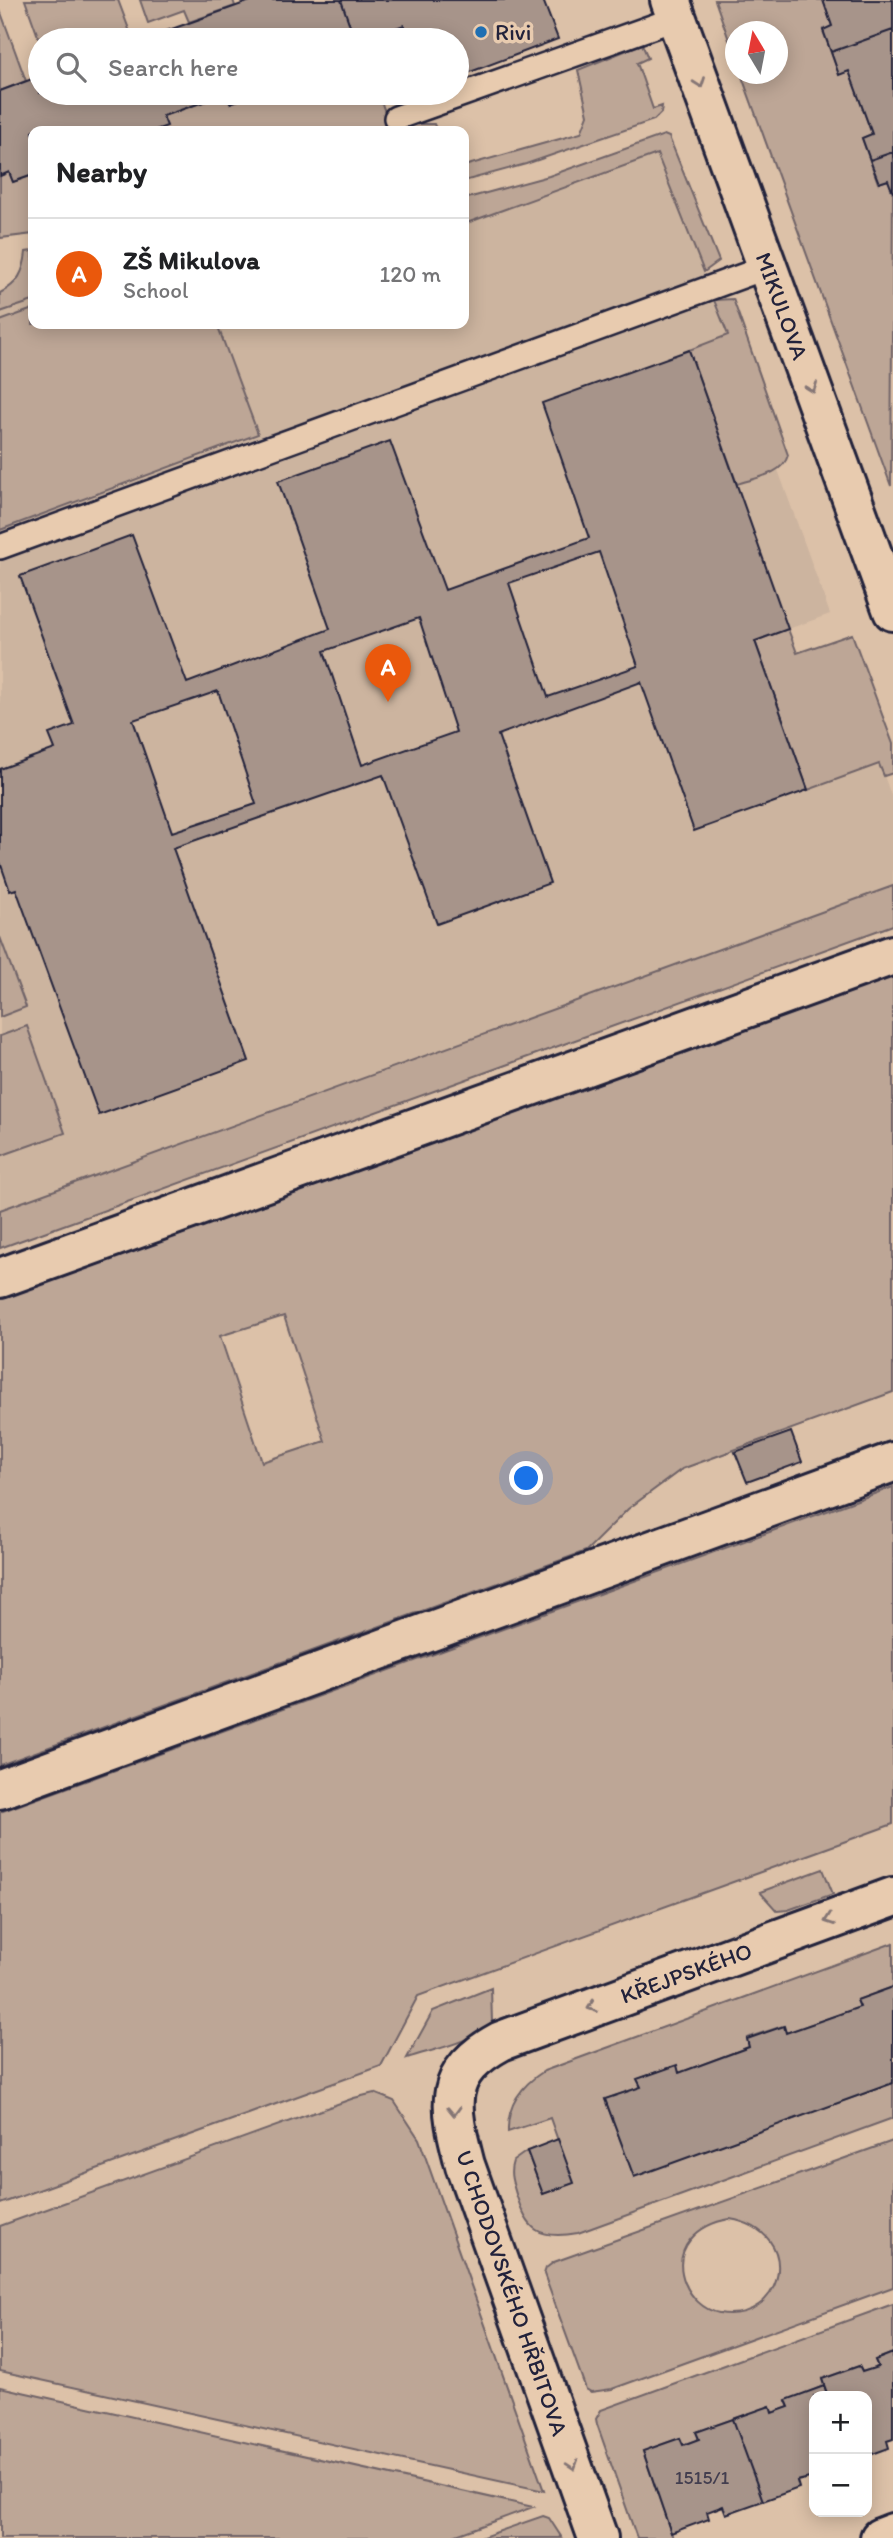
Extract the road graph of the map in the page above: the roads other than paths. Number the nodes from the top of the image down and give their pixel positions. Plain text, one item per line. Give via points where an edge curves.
1 (673, 9) edge
2 (469, 89) edge
3 (429, 105) edge
4 (396, 118) dead end
5 (767, 267) junction
6 (0, 547) edge
7 (893, 611) edge
8 (893, 955) edge
9 (0, 1278) edge
10 (893, 1462) edge
11 (0, 1789) edge
12 (893, 1897) edge
13 (481, 2052) joint
14 (893, 2533) edge
15 (598, 2538) edge
16 (880, 2538) edge

1 - 2 lane
1 -> 5 street, MIKULOVA
3 - 4 lane
5 - 6 lane
5 -> 7 street, MIKULOVA
8 - 9 street
10 - 11 street
12 -> 13 street, KŘEJPSKÉHO
13 -> 15 street, U CHODOVSKÉHO HŘBITOVA via 466,2065 458,2081 454,2122 465,2165
14 - 16 street

